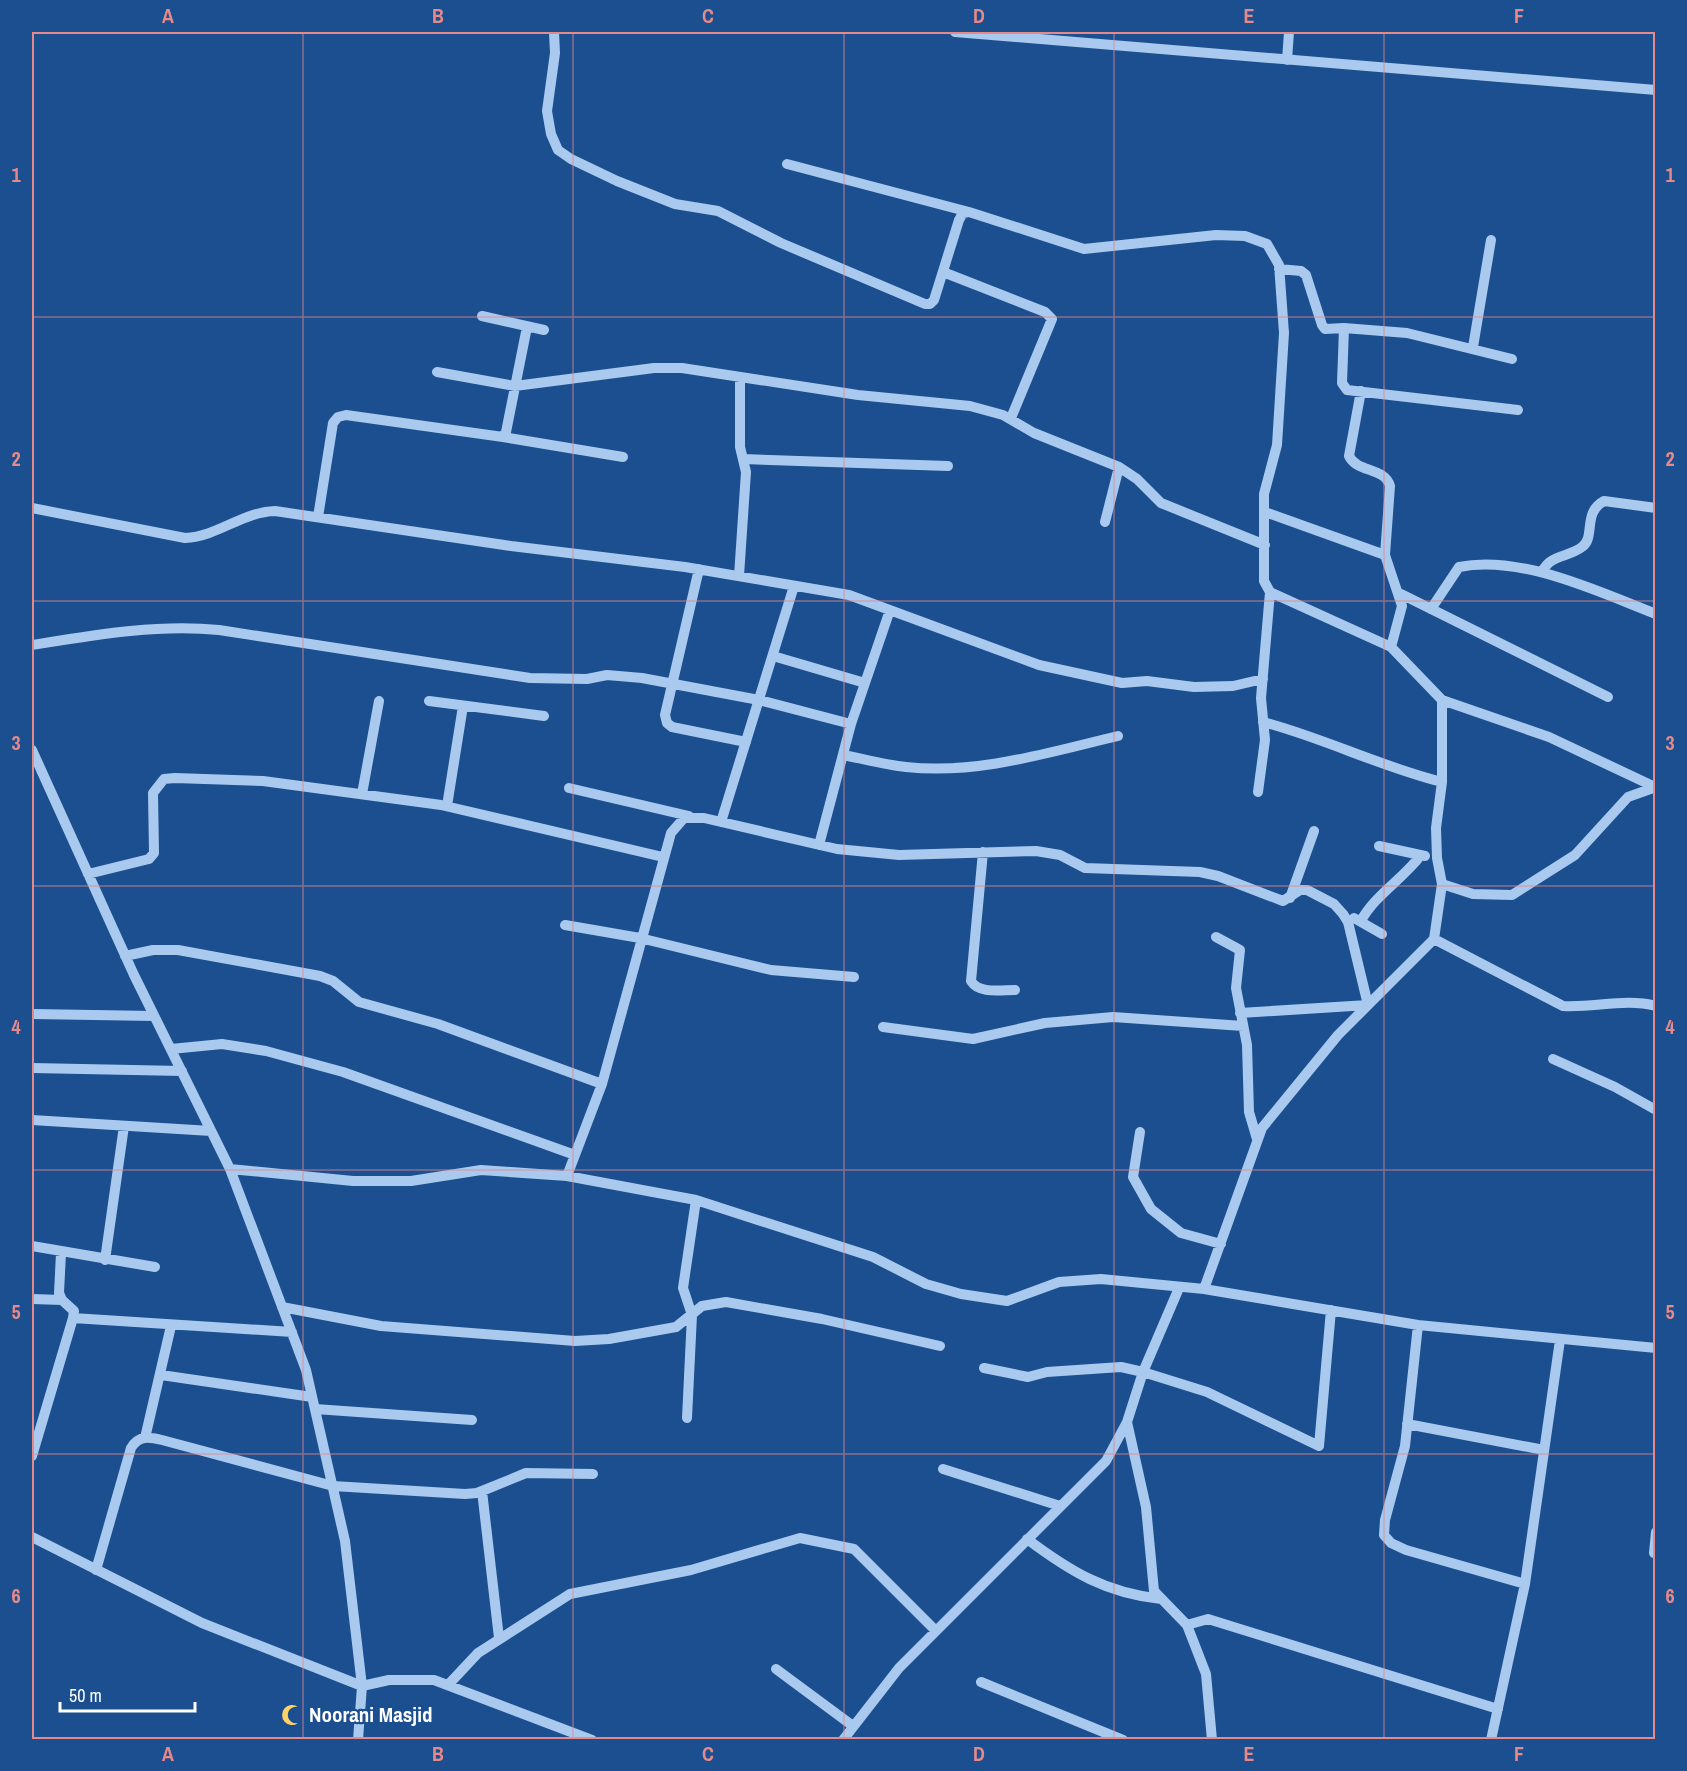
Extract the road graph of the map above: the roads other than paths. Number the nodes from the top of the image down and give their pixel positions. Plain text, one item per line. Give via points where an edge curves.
1 (554, 32) edge
2 (955, 32) edge
3 (1289, 32) edge
4 (1287, 60) junction
5 (1656, 90) edge
6 (787, 164) dead end
7 (969, 212) junction
8 (1491, 240) dead end
9 (1279, 269) junction
10 (943, 272) junction
11 (482, 316) dead end
12 (527, 327) junction
13 (1344, 328) junction
14 (544, 330) dead end
15 (1473, 347) junction
16 (1512, 359) dead end
17 (437, 372) dead end
18 (740, 378) junction
19 (516, 386) junction
20 (1360, 391) junction
21 (1518, 410) dead end
22 (1011, 418) junction
23 (503, 437) junction
24 (623, 457) dead end
25 (743, 459) junction
26 (948, 466) dead end
27 (1119, 467) junction
28 (32, 508) edge
29 (1656, 508) edge
30 (1265, 512) junction
31 (318, 517) junction
32 (1105, 522) dead end
33 (1265, 544) junction
34 (1385, 555) junction
35 (699, 569) junction
36 (1542, 572) junction
37 (739, 576) junction
38 (794, 586) junction
39 (1270, 592) junction
40 (1401, 594) junction
41 (1431, 609) junction
42 (890, 610) junction
43 (1656, 614) edge
44 (32, 645) edge
45 (1391, 648) junction
46 (773, 656) junction
47 (1263, 680) junction
48 (865, 683) junction
49 (674, 684) junction
50 (1608, 697) dead end
51 (759, 700) junction
52 (1442, 700) junction
53 (379, 701) dead end
54 (429, 701) dead end
55 (463, 706) junction
56 (544, 716) dead end
57 (1263, 722) junction
58 (851, 724) junction
59 (1119, 736) dead end
60 (746, 742) junction
61 (32, 750) edge
62 (843, 755) junction
63 (1442, 782) junction
64 (1655, 787) edge
65 (569, 788) dead end
66 (1258, 792) dead end
67 (362, 794) junction
68 (447, 806) junction
69 (693, 817) junction
70 (721, 822) junction
71 (1314, 831) dead end
72 (819, 845) junction
73 (1380, 846) dead end
74 (983, 852) junction
75 (1421, 855) junction
76 (663, 857) junction
77 (1437, 858) junction
78 (88, 874) junction
79 (1442, 884) junction
80 (1290, 898) junction
81 (1343, 914) junction
82 (1361, 921) junction
83 (565, 925) dead end
84 (1382, 934) dead end
85 (1216, 937) dead end
86 (640, 938) junction
87 (1434, 939) junction
88 (125, 956) junction
89 (854, 977) dead end
90 (1015, 990) dead end
91 (1368, 1005) junction
92 (1656, 1006) edge
93 (1240, 1013) junction
94 (32, 1014) edge
95 (154, 1016) junction
96 (883, 1026) dead end
97 (1243, 1026) junction
98 (171, 1049) junction
99 (1553, 1059) dead end
100 (32, 1068) edge
101 (182, 1071) junction
102 (602, 1084) junction
103 (1656, 1110) edge
104 (32, 1120) edge
105 (124, 1125) junction
106 (211, 1131) junction
107 (1140, 1132) dead end
108 (1257, 1139) junction
109 (575, 1155) junction
110 (230, 1169) junction
111 (567, 1176) junction
112 (696, 1200) junction
113 (1221, 1244) junction
114 (32, 1246) edge
115 (61, 1253) junction
116 (105, 1260) junction
117 (155, 1267) dead end
118 (1179, 1287) junction
119 (1204, 1289) junction
120 (32, 1299) edge
121 (62, 1300) junction
122 (282, 1307) junction
123 (1331, 1310) junction
124 (692, 1315) junction
125 (73, 1318) junction
126 (1418, 1325) junction
127 (171, 1326) junction
128 (292, 1332) junction
129 (1560, 1340) junction
130 (940, 1346) dead end
131 (1656, 1348) edge
132 (984, 1368) dead end
133 (1143, 1372) junction
134 (161, 1375) junction
135 (312, 1397) junction
136 (315, 1409) junction
137 (687, 1418) dead end
138 (472, 1420) dead end
139 (36, 1421) edge
140 (1127, 1422) junction
141 (1407, 1424) junction
142 (146, 1438) junction
143 (1544, 1450) junction
144 (32, 1456) edge
145 (943, 1469) dead end
146 (593, 1474) dead end
147 (333, 1486) junction
148 (482, 1491) junction
149 (1060, 1506) junction
150 (1656, 1532) edge
151 (32, 1537) edge
152 (1027, 1539) junction
153 (1654, 1553) dead end
154 (96, 1570) junction
155 (1525, 1584) junction
156 (1161, 1599) junction
157 (1187, 1625) junction
158 (936, 1631) junction
159 (499, 1638) junction
160 (776, 1669) dead end
161 (981, 1682) dead end
162 (448, 1685) junction
163 (362, 1686) junction
164 (1498, 1709) junction
165 (853, 1726) junction
166 (358, 1740) edge
167 (592, 1740) edge
168 (843, 1740) edge
169 (1124, 1740) edge
170 (1212, 1740) edge
171 (1491, 1740) edge

1 - 10 street via 547,111 550,134 558,150 570,159 675,204 718,211 781,243 925,304 934,300
2 - 4 street
3 - 4 street
4 - 5 street
6 - 7 street
7 - 9 street via 1084,249 1216,235 1245,236 1267,244
7 - 10 street via 959,220
8 - 15 street
9 - 13 street via 1306,275 1322,325 1325,329
9 - 30 street via 1284,333 1276,445 1264,494
10 - 22 street via 1045,312 1052,319
11 - 12 street
12 - 14 street
12 - 19 street
13 - 15 street via 1407,333
13 - 20 street via 1342,383 1347,390
15 - 16 street
17 - 19 street
18 - 19 street via 682,368 654,368
18 - 22 street via 970,406
18 - 25 street via 738,412
19 - 23 street
20 - 21 street
20 - 34 street via 1349,456 1356,464 1389,480
22 - 27 street via 1034,433
23 - 24 street
23 - 31 street via 338,417 333,423
25 - 26 street
25 - 37 street via 746,472
27 - 32 street
27 - 33 street via 1161,503
28 - 31 street via 185,538 203,537 261,511
29 - 36 street via 1604,501 1591,515 1582,548 1551,559
30 - 33 street
30 - 34 street
31 - 35 street
33 - 39 street via 1264,581
34 - 40 street
35 - 37 street
35 - 49 street
36 - 41 street via 1486,565 1459,567
36 - 43 street
37 - 38 street
38 - 42 street via 849,595
38 - 46 street
39 - 45 street
39 - 47 street
40 - 41 street
40 - 45 street via 1402,606
41 - 50 street
42 - 47 street via 1039,665 1122,683 1147,681 1194,687
42 - 48 street
44 - 49 street via 129,630 192,627 530,678 587,679 607,675
45 - 52 street
46 - 48 street
46 - 51 street
47 - 57 street
48 - 58 street
49 - 51 street
49 - 60 street via 665,715 667,723
51 - 58 street
51 - 60 street
52 - 63 street
52 - 64 street via 1549,737
53 - 67 street
54 - 55 street
55 - 56 street
55 - 68 street
57 - 63 street
57 - 66 street via 1265,740
58 - 62 street
59 - 62 street via 973,766 906,767
60 - 70 street
61 - 78 street
62 - 72 street
63 - 77 street
64 - 79 street via 1629,797 1575,855 1512,895 1473,894
65 - 69 street
67 - 68 street
67 - 78 street via 263,782 164,779 153,793 154,853 149,859
68 - 76 street
69 - 70 street
69 - 76 street via 677,823
70 - 72 street
71 - 80 street
72 - 74 street via 898,855
73 - 75 street
74 - 80 street via 1036,851 1060,855 1097,870 1200,872 1283,902
74 - 90 street via 971,981 981,990
75 - 77 street
75 - 82 street
76 - 86 street
77 - 79 street
78 - 88 street
79 - 87 street
80 - 81 street via 1307,890 1334,904
81 - 82 street
81 - 91 street
82 - 84 street
83 - 86 street
85 - 93 street via 1240,950 1236,988
86 - 89 street via 771,970
86 - 102 street
87 - 91 street
87 - 92 street via 1563,1006 1584,1008 1637,1001
88 - 95 street
88 - 102 street via 153,950 178,951 320,976 333,981 359,1002 438,1024
91 - 93 street
91 - 108 street via 1338,1035
93 - 97 street
94 - 95 street
95 - 98 street
96 - 97 street via 973,1039 1045,1023 1113,1017
97 - 108 street via 1248,1112
98 - 101 street
98 - 109 street via 222,1044 266,1051 343,1072
99 - 103 street
100 - 101 street
101 - 106 street
102 - 109 street
104 - 105 street
105 - 106 street
105 - 116 street
106 - 110 street
107 - 113 street via 1133,1177 1151,1209 1181,1233
108 - 113 street
109 - 111 street
110 - 111 street via 353,1181 411,1180 481,1170
110 - 122 street
111 - 112 street
112 - 118 street via 873,1257 926,1284 961,1294 1007,1301 1059,1282 1081,1279
112 - 124 street via 683,1288
113 - 119 street
114 - 115 street
115 - 116 street
115 - 121 street
116 - 117 street
118 - 119 street
118 - 133 street
119 - 123 street
120 - 121 street
121 - 125 street via 74,1311
122 - 124 street via 381,1326 575,1341 676,1327
122 - 128 street
123 - 126 street
123 - 133 street via 1319,1446 1207,1392
124 - 130 street via 702,1306 726,1302
124 - 137 street
125 - 127 street
125 - 139 street
126 - 129 street
126 - 141 street
127 - 128 street
127 - 134 street
128 - 135 street
129 - 131 street
129 - 143 street
132 - 133 street via 1028,1377 1121,1367
133 - 140 street
134 - 135 street
134 - 142 street
135 - 136 street
136 - 138 street
136 - 147 street
139 - 144 street
140 - 149 street via 1106,1461
140 - 156 street via 1146,1507 1154,1591
141 - 143 street
141 - 155 street via 1384,1535 1406,1550
142 - 147 street
142 - 154 street via 136,1440 130,1448
143 - 155 street
145 - 149 street
146 - 148 street via 526,1473
147 - 148 street via 465,1494
147 - 163 street via 345,1541
148 - 159 street
149 - 152 street
150 - 153 street
151 - 154 street
152 - 156 street via 1091,1581 1134,1596
152 - 158 street
154 - 163 street via 202,1623
155 - 164 street
156 - 157 street
157 - 164 street via 1208,1619
157 - 170 street via 1206,1674
158 - 159 street via 854,1549 800,1538 690,1570 570,1594
158 - 165 street via 899,1668
159 - 162 street via 478,1653
160 - 165 street
161 - 169 street
162 - 163 street via 434,1680 389,1680
162 - 167 street
163 - 166 street
164 - 171 street
165 - 168 street

